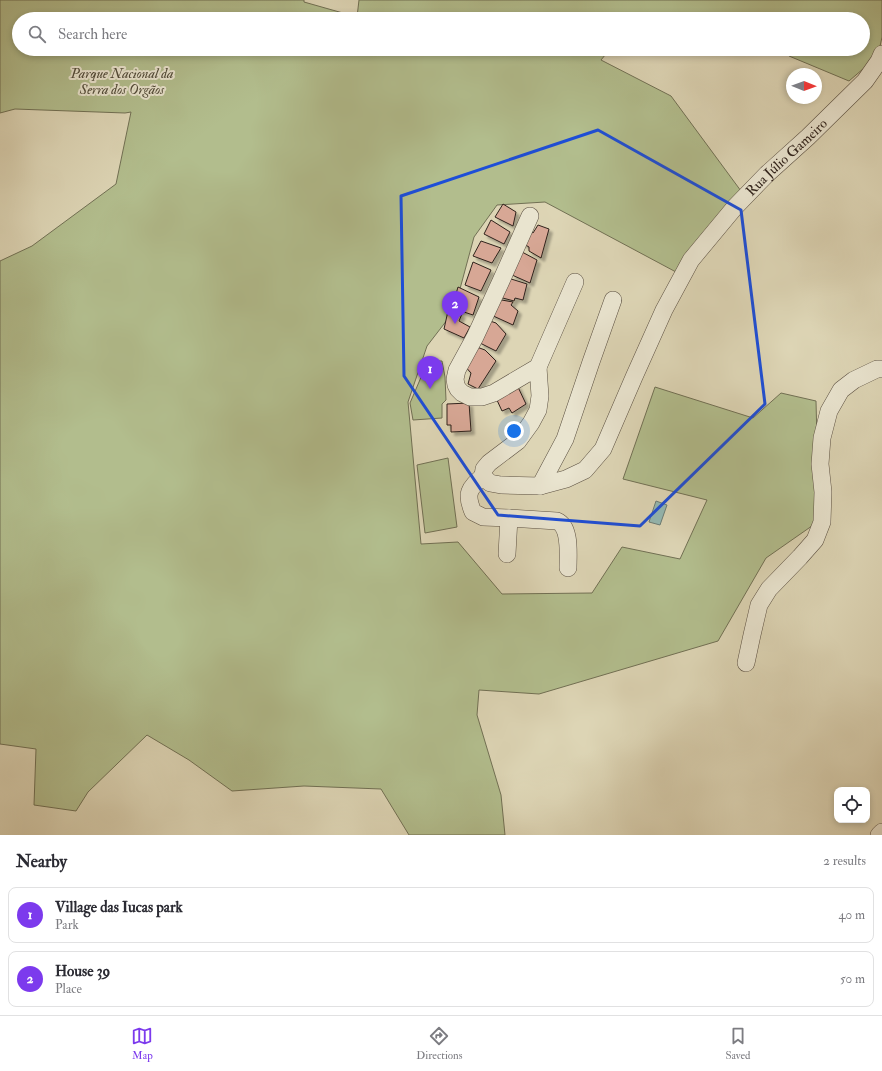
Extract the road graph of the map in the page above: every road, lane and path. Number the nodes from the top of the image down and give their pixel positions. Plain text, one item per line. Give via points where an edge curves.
1 (882, 54) edge
2 (530, 216) dead end
3 (575, 282) dead end
4 (613, 300) dead end
5 (538, 367) junction
6 (882, 369) edge
7 (483, 476) junction
8 (540, 486) junction
9 (509, 518) junction
10 (507, 554) dead end
11 (568, 568) dead end
12 (746, 664) dead end
13 (882, 832) edge
14 (879, 835) edge

1 - 8 street, Rua Júlio Gameiro via 865,81 767,174 735,207 691,260 664,310 603,449 585,470 566,479
2 - 5 street via 475,337 457,370 456,385 462,393 470,397 482,397 494,393
3 - 5 street
4 - 8 street via 565,438
5 - 7 street via 538,410 518,440 489,463 484,469
6 - 12 street via 854,380 841,390 829,411 822,438 820,464 823,492 822,522 815,540 769,589 759,605
7 - 8 street, Rua Júlio Gameiro via 490,483 501,485
7 - 9 street via 472,486 469,494 473,512 483,517
9 - 10 street
9 - 11 street via 562,522 567,535
13 - 14 street

